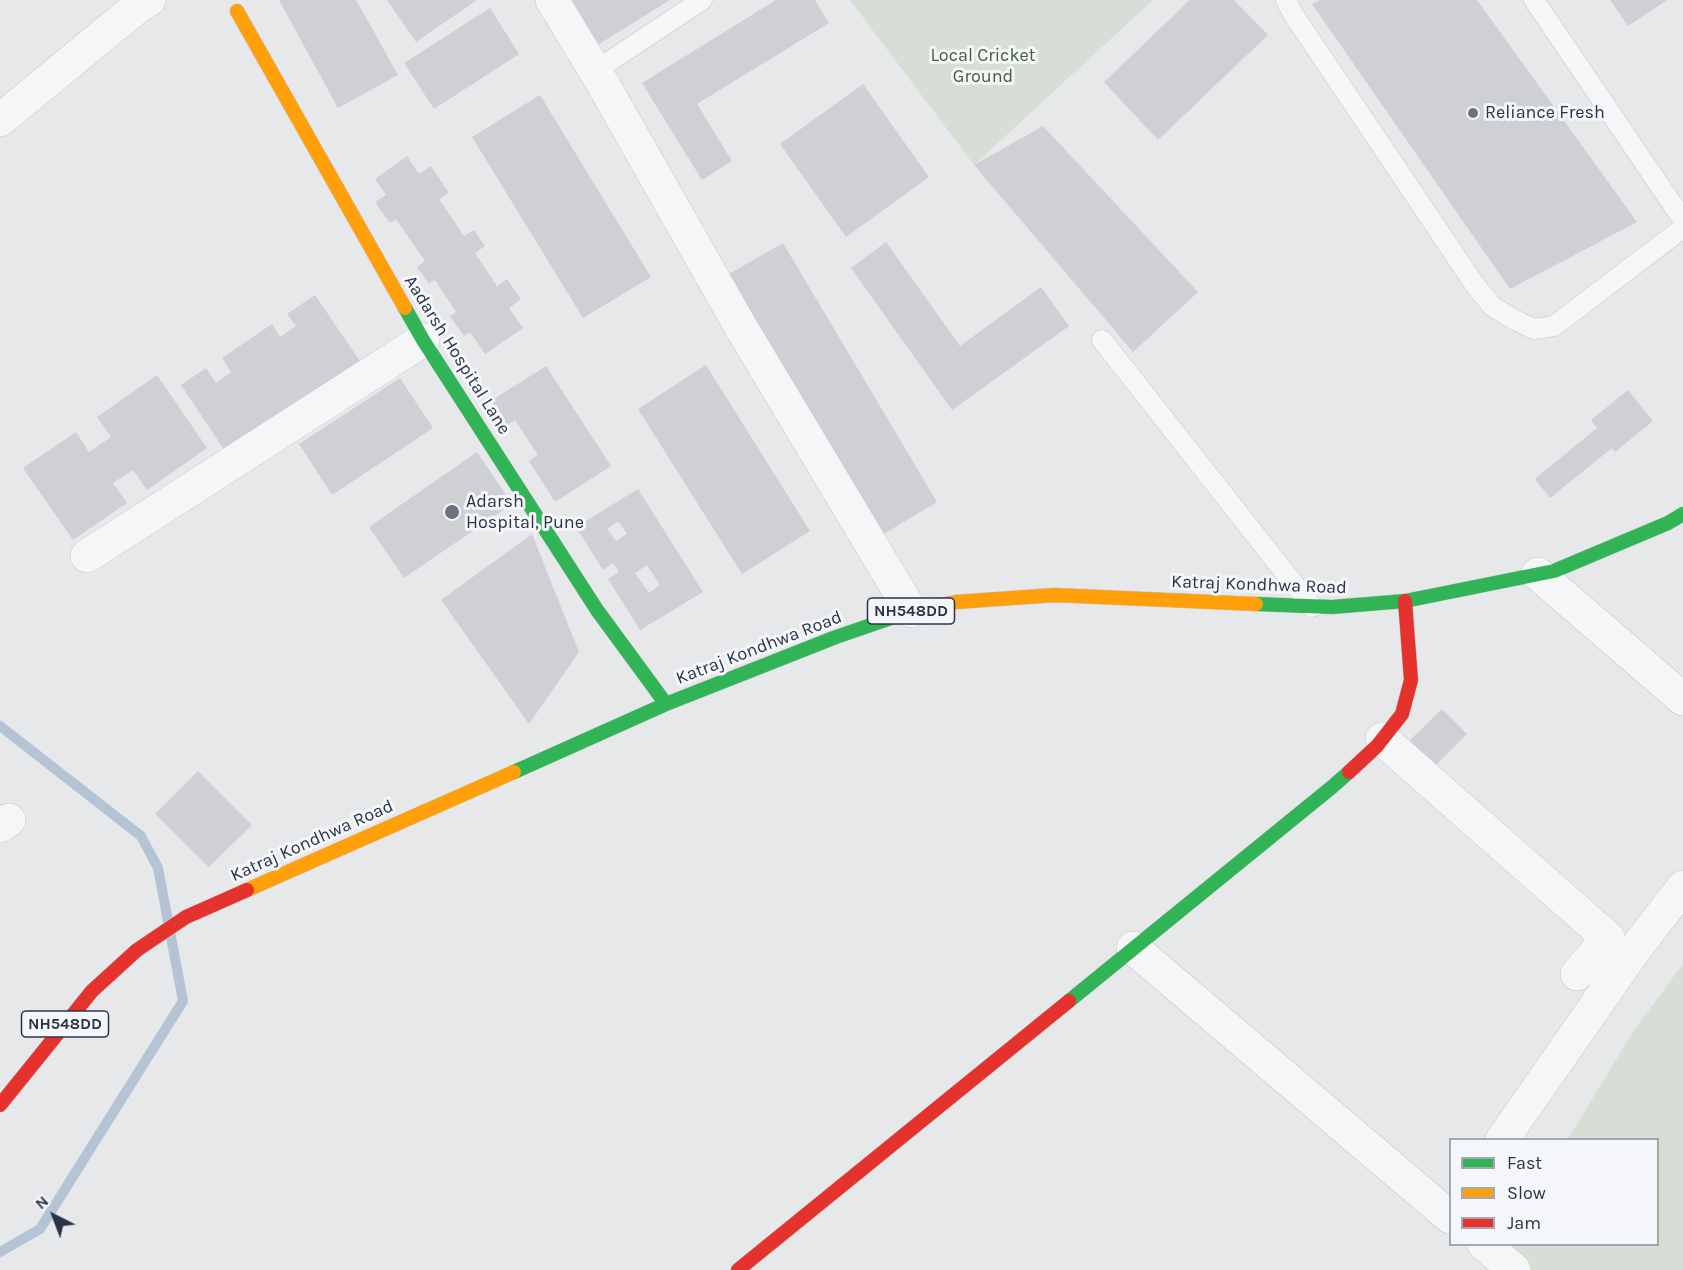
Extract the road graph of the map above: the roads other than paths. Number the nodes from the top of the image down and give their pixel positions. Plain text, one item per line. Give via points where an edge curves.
1 (149, 0) edge
2 (552, 0) edge
3 (702, 0) edge
4 (1286, 0) edge
5 (1534, 0) edge
6 (237, 11) dead end
7 (595, 71) junction
8 (0, 120) edge
9 (1683, 220) edge
10 (1683, 228) edge
11 (423, 340) junction
12 (1102, 340) dead end
13 (1683, 514) edge
14 (87, 556) dead end
15 (1538, 574) junction
16 (1405, 601) junction
17 (1312, 607) junction
18 (911, 611) junction
19 (1683, 699) edge
20 (666, 704) junction
21 (1382, 739) junction
22 (1683, 887) edge
23 (1133, 948) junction
24 (1577, 974) dead end
25 (0, 1104) edge
26 (1503, 1138) edge
27 (1449, 1215) edge
28 (1485, 1246) edge
29 (738, 1270) edge
30 (1514, 1270) edge

1 - 8 street
2 - 7 street
3 - 7 lane
4 - 10 lane via 1475,285 1492,306 1513,319 1534,329 1554,326
5 - 9 lane
6 - 11 main road, Aadarsh Hospital Lane
7 - 18 street via 739,324
11 - 14 street
11 - 20 main road, Aadarsh Hospital Lane via 597,610
12 - 17 lane
13 - 15 main road, Katraj Kondhwa Road / NH548DD via 1554,571
15 - 16 main road, Katraj Kondhwa Road / NH548DD
15 - 19 street
16 - 17 main road, Katraj Kondhwa Road / NH548DD
16 - 21 main road via 1411,680 1401,714
17 - 18 main road, Katraj Kondhwa Road / NH548DD via 1054,595 956,602
18 - 20 main road, Katraj Kondhwa Road / NH548DD
20 - 25 main road, Katraj Kondhwa Road / NH548DD via 186,917 137,950 92,991
21 - 23 main road via 1332,787
21 - 24 street via 1608,938
22 - 26 street
23 - 27 street
23 - 29 main road
28 - 30 street

